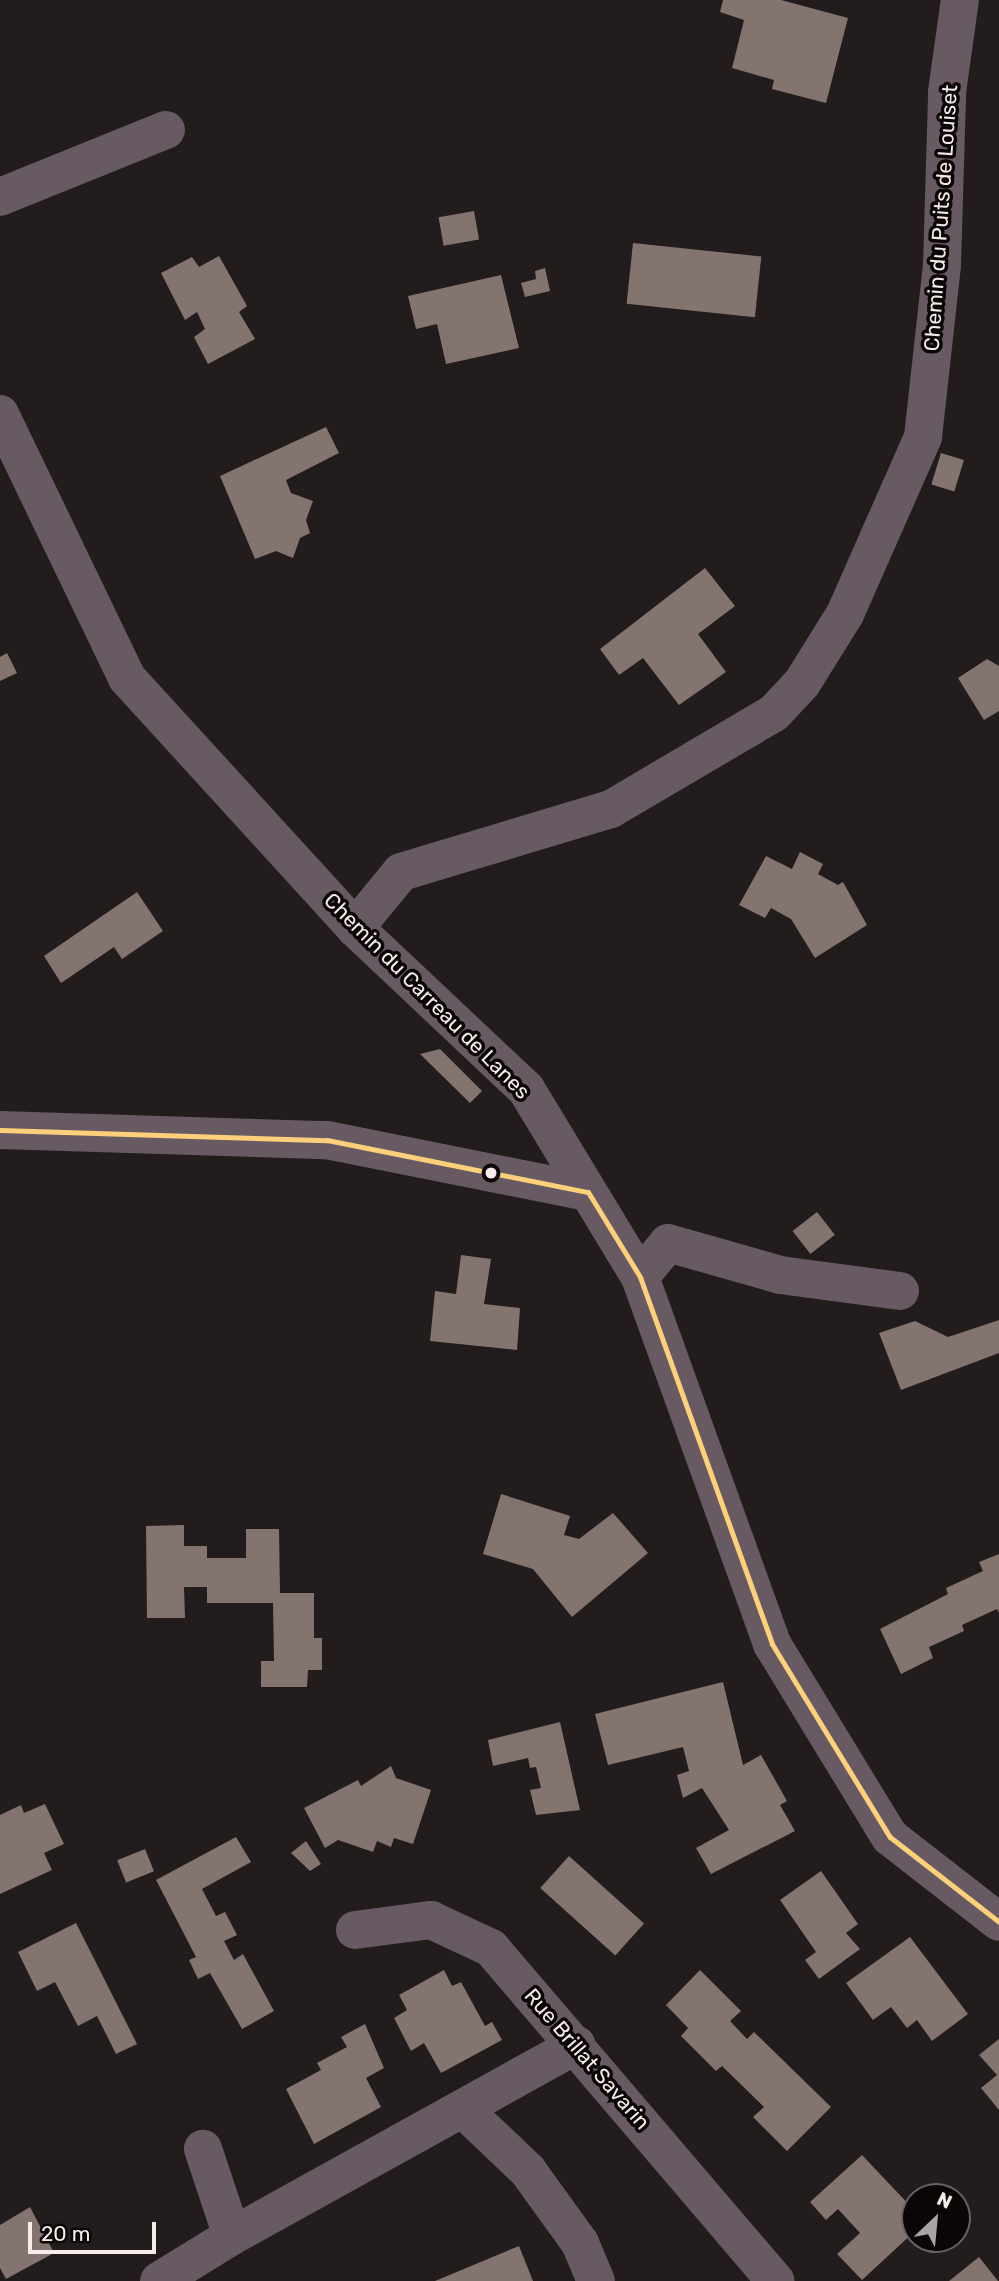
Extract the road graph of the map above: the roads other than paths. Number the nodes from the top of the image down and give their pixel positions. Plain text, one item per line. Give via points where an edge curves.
1 (960, 0) edge
2 (166, 130) dead end
3 (0, 197) edge
4 (0, 414) edge
5 (355, 928) junction
6 (0, 1129) edge
7 (588, 1192) junction
8 (640, 1277) junction
9 (900, 1291) dead end
10 (999, 1922) edge
11 (355, 1930) dead end
12 (577, 2045) junction
13 (463, 2109) junction
14 (203, 2149) dead end
15 (232, 2236) junction
16 (159, 2281) edge
17 (596, 2281) edge
18 (775, 2281) edge

1 - 5 street, Chemin du Puits de Louiset via 947,92 942,265 923,437 845,614 802,683 774,713 611,809 401,872
2 - 3 street
4 - 5 street, Chemin du Carreau de Lanes via 127,678
5 - 7 street, Chemin du Carreau de Lanes via 526,1089
6 - 7 street via 327,1140
7 - 8 street, Chemin du Carreau de Lanes
8 - 9 street via 668,1243 780,1275
8 - 10 street, Chemin du Carreau de Lanes via 772,1644 890,1837
11 - 12 street, Rue Brillat Savarin via 430,1920 491,1948
12 - 13 street
12 - 18 street, Rue Brillat Savarin
13 - 15 street
13 - 17 street via 528,2171 580,2243
14 - 15 street
15 - 16 street

